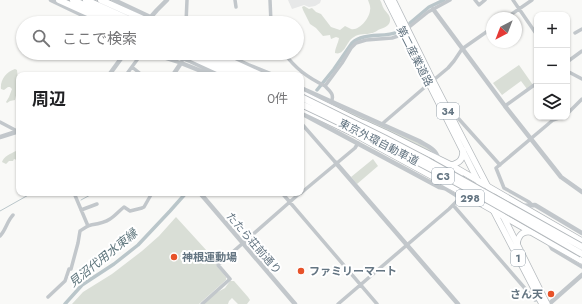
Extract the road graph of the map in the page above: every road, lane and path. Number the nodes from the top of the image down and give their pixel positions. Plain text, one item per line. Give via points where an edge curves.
1 (50, 0) edge
2 (59, 0) edge
3 (65, 0) edge
4 (73, 0) edge
5 (86, 0) edge
6 (95, 0) edge
7 (101, 0) edge
8 (114, 0) edge
9 (167, 0) edge
10 (187, 0) edge
11 (235, 0) edge
12 (270, 0) edge
13 (384, 0) edge
14 (387, 0) edge
15 (450, 0) edge
16 (475, 0) edge
17 (485, 0) edge
18 (513, 0) edge
19 (532, 0) edge
20 (394, 2) edge
21 (236, 7) dead end
22 (433, 9) junction
23 (519, 9) junction
24 (515, 12) edge
25 (394, 14) junction
26 (84, 16) edge
27 (94, 16) edge
28 (100, 16) edge
29 (108, 16) edge
30 (132, 16) edge
31 (134, 16) edge
32 (135, 16) edge
33 (138, 16) edge
34 (151, 16) edge
35 (186, 16) edge
36 (271, 16) edge
37 (582, 29) edge
38 (405, 31) junction
39 (534, 31) edge
40 (486, 32) edge
41 (575, 33) dead end
42 (462, 49) junction
43 (582, 51) edge
44 (120, 60) edge
45 (137, 60) edge
46 (175, 60) edge
47 (187, 60) edge
48 (197, 60) edge
49 (205, 60) edge
50 (219, 60) edge
51 (228, 60) edge
52 (237, 60) edge
53 (240, 60) edge
54 (289, 60) edge
55 (570, 60) edge
56 (182, 62) junction
57 (248, 65) junction
58 (132, 67) junction
59 (111, 72) edge
60 (128, 72) edge
61 (138, 72) edge
62 (176, 72) edge
63 (204, 72) edge
64 (214, 72) edge
65 (223, 72) edge
66 (231, 72) edge
67 (245, 72) edge
68 (254, 72) edge
69 (266, 72) edge
70 (301, 72) edge
71 (570, 73) edge
72 (304, 74) edge
73 (582, 79) edge
74 (431, 82) junction
75 (536, 84) edge
76 (325, 86) junction
77 (304, 90) edge
78 (304, 94) edge
79 (304, 98) edge
80 (582, 99) edge
81 (330, 104) junction
82 (304, 105) edge
83 (505, 106) junction
84 (304, 109) edge
85 (570, 111) edge
86 (304, 114) edge
87 (452, 119) junction
88 (553, 120) edge
89 (0, 122) edge
90 (364, 123) junction
91 (382, 124) junction
92 (304, 126) edge
93 (16, 130) edge
94 (16, 132) edge
95 (358, 136) junction
96 (0, 137) edge
97 (531, 139) junction
98 (358, 143) junction
99 (463, 150) junction
100 (438, 158) junction
101 (336, 163) junction
102 (451, 165) junction
103 (498, 167) junction
104 (460, 175) tunnel mouth
105 (478, 181) junction
106 (450, 186) junction
107 (487, 186) junction
108 (444, 188) junction
109 (304, 190) edge
110 (463, 190) dead end
111 (582, 192) edge
112 (75, 196) edge
113 (150, 196) edge
114 (203, 196) edge
115 (285, 196) edge
116 (297, 196) edge
117 (290, 202) junction
118 (97, 204) dead end
119 (453, 205) junction
120 (532, 205) junction
121 (522, 206) junction
122 (81, 210) junction
123 (495, 212) junction
124 (530, 214) tunnel mouth
125 (13, 215) dead end
126 (503, 216) junction
127 (88, 226) junction
128 (529, 230) junction
129 (582, 232) edge
130 (0, 236) edge
131 (548, 242) junction
132 (582, 242) edge
133 (243, 243) junction
134 (517, 244) junction
135 (407, 245) junction
136 (582, 247) edge
137 (582, 254) edge
138 (582, 260) edge
139 (582, 267) edge
140 (582, 275) edge
141 (361, 285) junction
142 (48, 297) dead end
143 (541, 301) edge
144 (202, 304) edge
145 (295, 304) edge
146 (338, 304) edge
147 (377, 304) edge
148 (458, 304) edge
149 (548, 304) edge

1 - 26 street
2 - 27 highway
3 - 28 main road
4 - 29 highway
5 - 30 highway
6 - 31 main road
7 - 32 highway
8 - 33 street
9 - 34 street
10 - 35 street
11 - 21 street
12 - 36 street
13 - 25 main road, 34
14 - 25 main road, 第二産業道路 / 34
15 - 22 street
16 - 17 street via 478,5
18 - 23 street
19 - 23 street
20 - 38 main road, 第二産業道路 / 34
22 - 38 street
22 - 42 street
23 - 24 street
23 - 39 street
25 - 38 main road, 第二産業道路 / 34
37 - 41 street
38 - 74 main road, 第二産業道路 / 34
38 - 76 street via 392,38 356,43
40 - 42 street
42 - 74 street via 448,68
42 - 83 street
43 - 55 street
44 - 59 street
45 - 58 street
46 - 56 street
47 - 64 street
48 - 65 main road
49 - 66 highway
50 - 67 highway
51 - 68 main road
52 - 57 street
53 - 57 street
54 - 70 street
56 - 62 street
56 - 63 street
57 - 69 street
58 - 60 street
58 - 61 street
71 - 73 street
72 - 76 street
74 - 87 main road, 第二産業道路 / 34
74 - 91 street
74 - 99 main road, 第二産業道路 / 34
75 - 83 street
76 - 81 street via 333,96
77 - 81 street
78 - 90 main road, 298
79 - 136 highway, 東京外環自動車道 / C3, bridge via 428,161
80 - 85 street
81 - 91 street
82 - 137 highway, 東京外環自動車道 / C3, bridge via 439,173
83 - 97 street
84 - 95 main road, 298
86 - 98 street
87 - 103 street via 458,118
87 - 107 main road, 第二産業道路 / 34
88 - 97 street
89 - 93 street
90 - 100 main road, 298
90 - 104 main road, 298
91 - 100 street via 420,141 431,148
92 - 101 street
94 - 96 street
95 - 106 main road, 298
95 - 110 main road, 298
97 - 103 street
97 - 111 street via 561,177
98 - 101 street
98 - 108 street
99 - 102 main road via 461,160
99 - 105 main road, 第二産業道路 / 34
100 - 102 main road, 298
101 - 109 street
101 - 135 street
102 - 105 main road, 298
103 - 120 street via 504,188
105 - 107 main road, 298
105 - 123 main road, 第二産業道路 / 34
106 - 108 street
106 - 123 main road, 298
107 - 121 main road, 298
107 - 126 main road, 第二産業道路 / 34
108 - 119 street via 460,198
112 - 122 street
113 - 127 street via 142,208 130,211 124,207 108,220
114 - 133 street, たたら荘前通り
115 - 117 street
116 - 117 street
117 - 133 street
117 - 141 street
118 - 122 street
119 - 135 street
119 - 143 street via 535,300
120 - 121 street
120 - 129 street
121 - 132 main road, 298
122 - 127 street
123 - 126 main road, 298
123 - 143 main road, 第二産業道路 / 1
124 - 132 main road, 298
125 - 130 street
126 - 128 main road, 298
126 - 134 main road, 第二産業道路 / 1
127 - 142 street via 79,233 72,269 69,270 65,281
128 - 131 main road, 298
128 - 134 main road via 522,233 517,239
128 - 138 main road, 298
131 - 138 main road, 298
131 - 139 street via 552,249
133 - 144 street via 218,265 230,279
133 - 145 street, たたら荘前通り
134 - 149 main road, 第二産業道路 / 1
135 - 141 street
135 - 148 street
140 - 149 street
141 - 146 street
141 - 147 street

